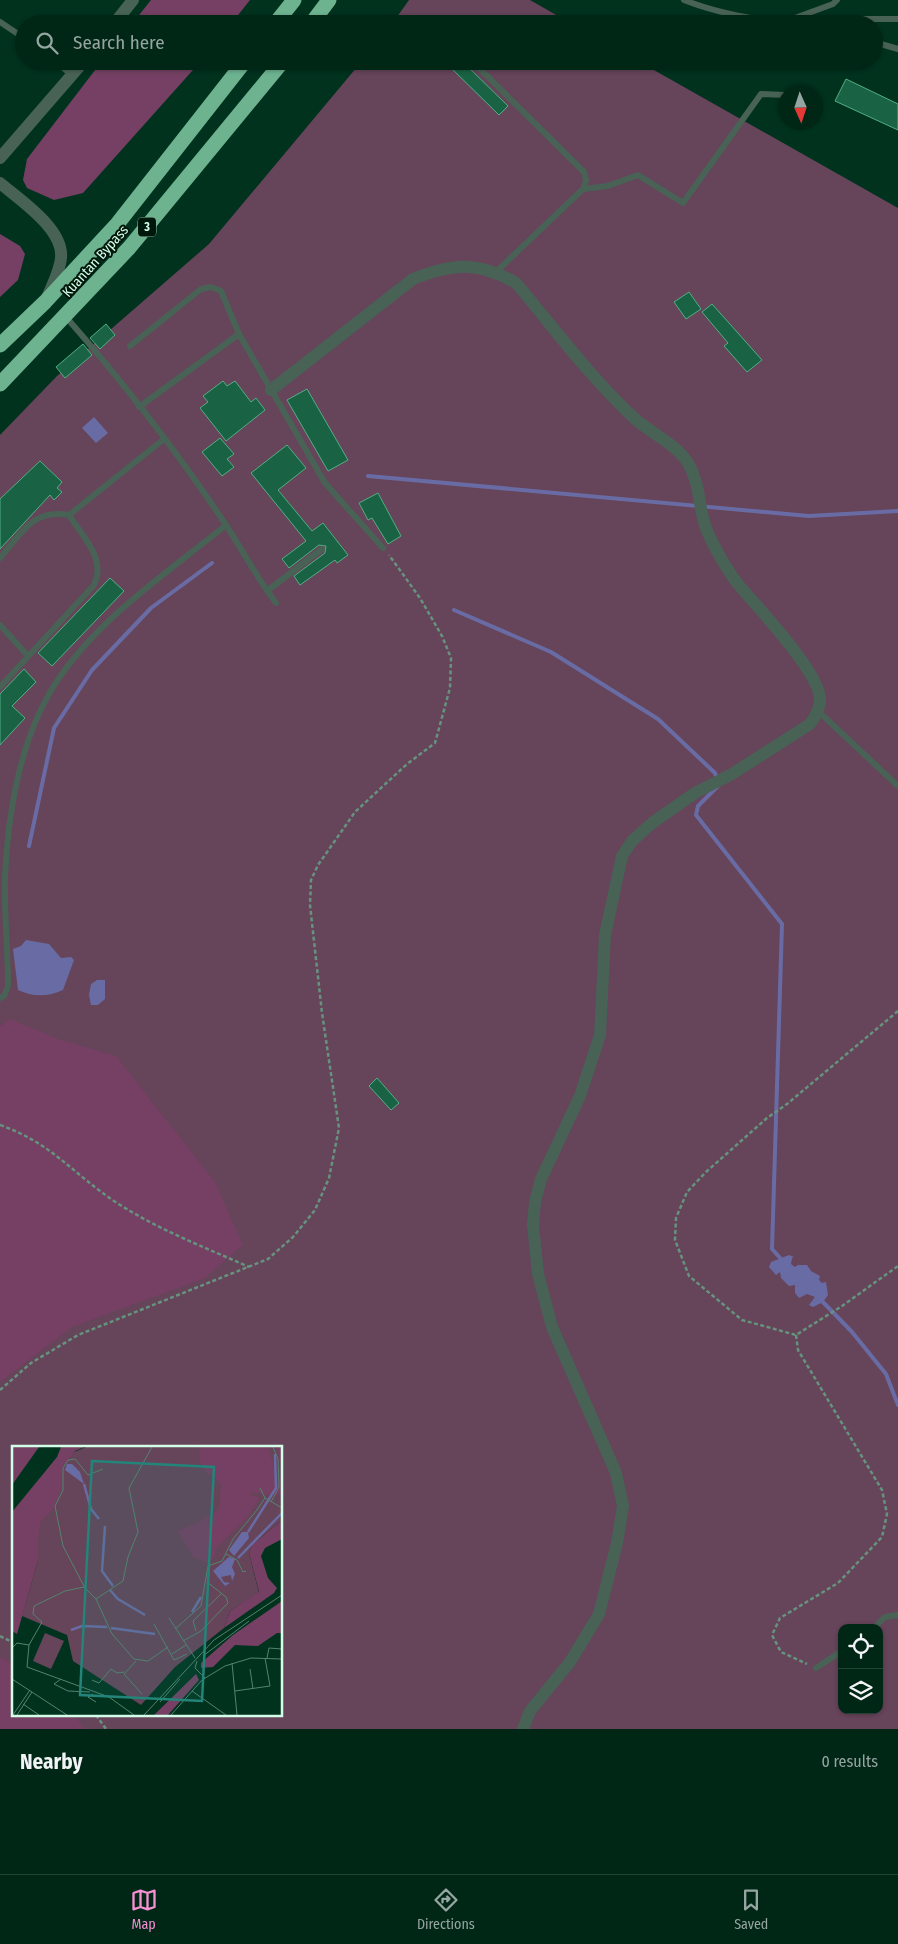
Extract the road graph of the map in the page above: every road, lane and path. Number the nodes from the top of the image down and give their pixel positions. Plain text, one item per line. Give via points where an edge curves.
1 (133, 0) edge
2 (294, 0) edge
3 (329, 0) edge
4 (684, 0) edge
5 (837, 0) edge
6 (121, 15) edge
7 (282, 15) edge
8 (318, 15) edge
9 (731, 15) edge
10 (804, 15) edge
11 (883, 19) edge
12 (898, 19) edge
13 (0, 22) edge
14 (15, 32) edge
15 (883, 45) edge
16 (898, 49) edge
17 (66, 70) edge
18 (77, 70) edge
19 (238, 70) edge
20 (276, 70) edge
21 (481, 70) edge
22 (73, 76) junction
23 (778, 95) edge
24 (0, 158) edge
25 (0, 182) edge
26 (583, 189) junction
27 (496, 272) junction
28 (45, 302) junction
29 (66, 317) junction
30 (239, 334) junction
31 (0, 345) edge
32 (130, 346) dead end
33 (0, 384) edge
34 (272, 390) junction
35 (139, 407) junction
36 (164, 439) junction
37 (69, 515) junction
38 (226, 525) junction
39 (384, 548) joint
40 (322, 550) dead end
41 (0, 558) edge
42 (267, 591) junction
43 (276, 602) dead end
44 (0, 625) edge
45 (28, 656) junction
46 (0, 686) edge
47 (818, 712) junction
48 (898, 786) edge
49 (3, 876) edge
50 (0, 998) edge
51 (898, 1011) edge
52 (0, 1125) edge
53 (898, 1266) edge
54 (249, 1267) junction
55 (796, 1335) junction
56 (0, 1390) edge
57 (898, 1614) edge
58 (878, 1624) edge
59 (0, 1636) edge
60 (12, 1642) edge
61 (838, 1654) edge
62 (816, 1668) joint
63 (97, 1716) edge
64 (106, 1729) edge
65 (523, 1729) edge

1 - 6 street
2 - 7 highway
3 - 8 highway
4 - 9 lane
5 - 10 lane
11 - 12 lane
13 - 14 lane
15 - 16 lane
17 - 22 lane
18 - 22 street
19 - 28 highway, Kuantan Bypass / 3 via 118,223
20 - 29 highway, Kuantan Bypass / 3 via 136,241
21 - 26 lane via 584,172
22 - 24 street
23 - 26 lane via 761,94 683,203 638,175 608,186
25 - 28 street via 50,227 60,242 60,266
26 - 27 lane
27 - 34 street via 468,266 440,268 413,278
27 - 47 street via 516,284 634,419 688,463 700,490 706,528 736,582 809,671 821,699
28 - 31 highway, Kuantan Bypass / 3
29 - 33 highway, Kuantan Bypass / 3
29 - 35 lane
30 - 32 lane via 220,292 212,287 201,289
30 - 34 lane
30 - 35 lane
34 - 39 lane via 326,483
35 - 36 lane
36 - 37 lane
36 - 38 lane
37 - 41 lane via 43,515 32,521
37 - 45 lane via 95,556 99,565 98,577
38 - 42 lane
38 - 49 lane via 125,608 88,644 55,684 35,723 21,767
39 - 54 path via 420,598 442,636 451,658 450,688 435,743 355,812 311,880 310,905 321,1003 339,1128 336,1148 329,1178 315,1210 293,1237 268,1259
40 - 42 lane
42 - 43 lane
44 - 45 lane
45 - 46 lane
47 - 48 lane
47 - 65 street via 810,724 732,774 695,792 652,822 622,856 605,935 600,1036 580,1096 541,1179 533,1225 538,1274 552,1327 616,1473 623,1506 599,1614 570,1662 530,1711
49 - 50 lane via 8,986
51 - 55 path via 767,1118 686,1192 676,1218 675,1240 688,1276 742,1320
52 - 54 path via 22,1132 53,1151 115,1202 156,1227
53 - 55 path
54 - 56 path via 78,1335 31,1363
55 - 62 path via 798,1350 882,1490 887,1514 882,1537 862,1560 838,1583 780,1618 772,1635 781,1652
57 - 58 lane via 886,1617
59 - 60 path
61 - 62 lane
63 - 64 path

